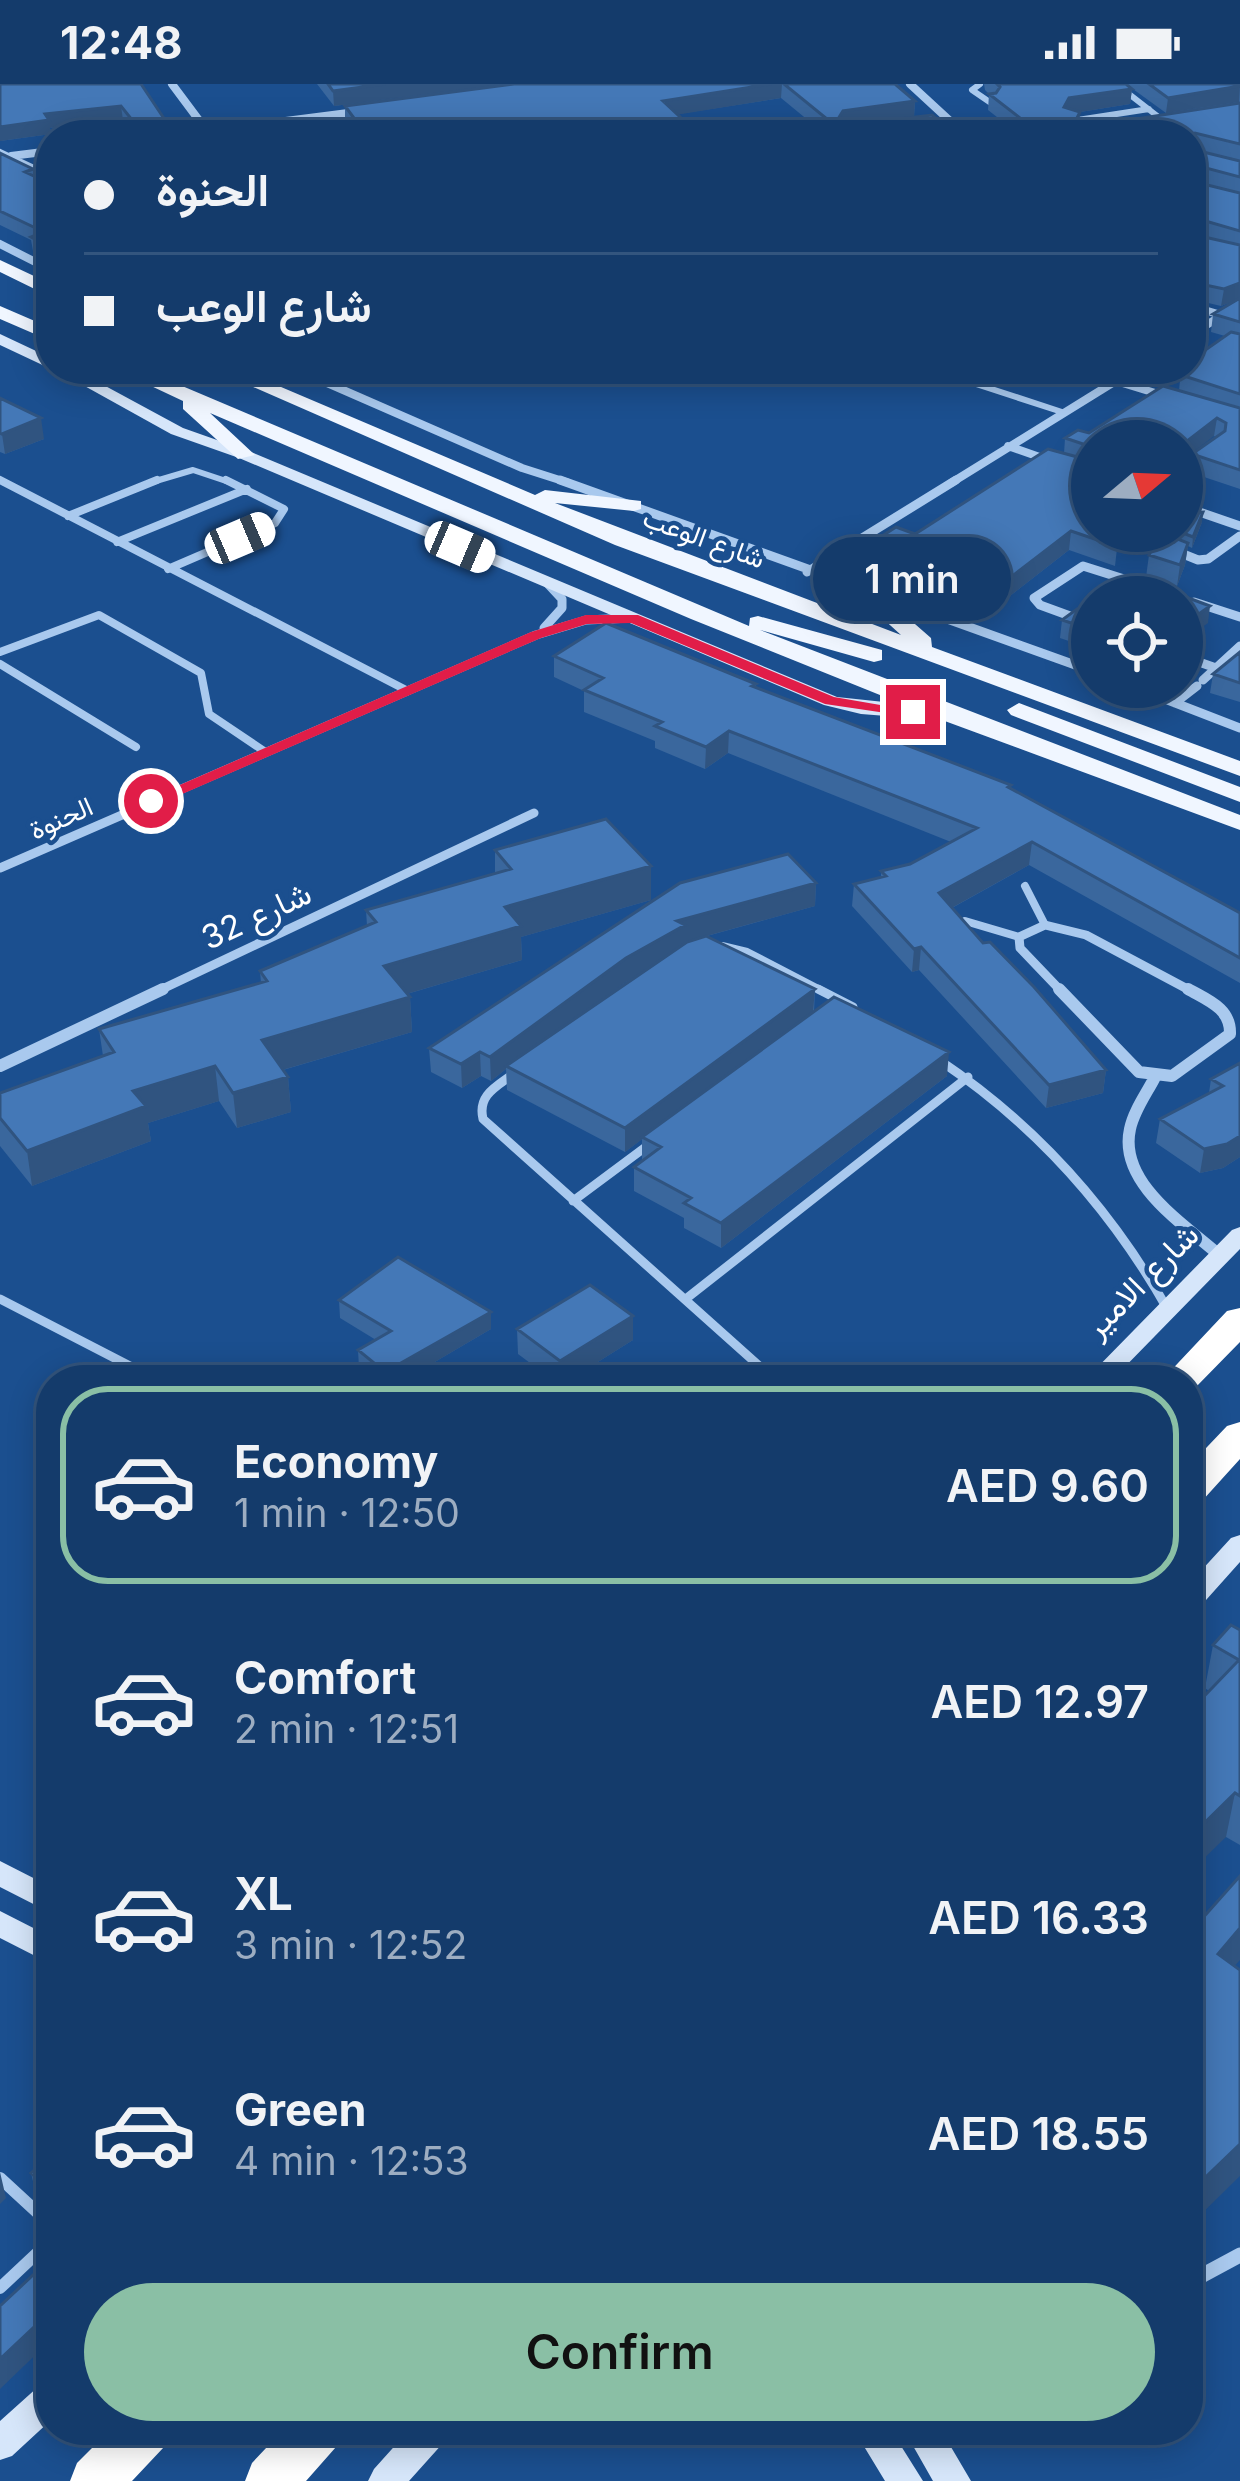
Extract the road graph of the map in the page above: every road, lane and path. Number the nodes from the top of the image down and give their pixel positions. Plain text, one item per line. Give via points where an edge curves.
1 (172, 84) edge
2 (910, 84) edge
3 (980, 84) edge
4 (1116, 84) edge
5 (991, 103) edge
6 (1149, 109) junction
7 (367, 110) edge
8 (1184, 119) edge
9 (199, 120) edge
10 (298, 120) edge
11 (949, 120) edge
12 (1077, 120) edge
13 (1163, 120) edge
14 (1178, 120) edge
15 (36, 152) edge
16 (3, 154) edge
17 (36, 170) edge
18 (0, 244) edge
19 (36, 262) edge
20 (0, 265) edge
21 (36, 283) edge
22 (1240, 305) edge
23 (1206, 311) edge
24 (0, 312) edge
25 (1221, 316) junction
26 (1206, 325) edge
27 (36, 328) edge
28 (0, 339) edge
29 (36, 357) edge
30 (90, 384) edge
31 (158, 384) edge
32 (257, 384) edge
33 (330, 384) edge
34 (976, 384) edge
35 (1111, 384) edge
36 (1125, 384) edge
37 (165, 387) junction
38 (1178, 401) edge
39 (1062, 412) junction
40 (1008, 446) junction
41 (245, 455) junction
42 (1056, 462) edge
43 (0, 480) edge
44 (247, 488) junction
45 (510, 493) junction
46 (634, 505) junction
47 (1203, 513) edge
48 (68, 516) junction
49 (1240, 526) edge
50 (1240, 536) edge
51 (117, 542) junction
52 (1178, 552) edge
53 (168, 569) junction
54 (807, 572) junction
55 (1116, 576) edge
56 (547, 584) junction
57 (860, 588) junction
58 (1203, 604) edge
59 (699, 614) junction
60 (1071, 615) edge
61 (1240, 617) edge
62 (633, 618) junction
63 (536, 635) junction
64 (1240, 646) edge
65 (0, 652) edge
66 (941, 658) junction
67 (1071, 663) edge
68 (1203, 663) edge
69 (0, 664) edge
70 (1216, 668) junction
71 (1203, 680) edge
72 (408, 691) junction
73 (1188, 708) edge
74 (950, 715) junction
75 (1240, 728) edge
76 (136, 747) dead end
77 (264, 751) junction
78 (1240, 770) edge
79 (1240, 795) edge
80 (534, 813) dead end
81 (1240, 823) edge
82 (0, 868) edge
83 (1025, 886) dead end
84 (965, 920) edge
85 (1045, 925) junction
86 (1019, 937) junction
87 (708, 946) edge
88 (844, 1001) junction
89 (861, 1012) edge
90 (824, 1016) edge
91 (1236, 1026) edge
92 (932, 1055) edge
93 (0, 1066) edge
94 (520, 1069) edge
95 (968, 1077) junction
96 (1155, 1077) junction
97 (670, 1130) edge
98 (573, 1201) junction
99 (1240, 1235) edge
100 (1220, 1256) junction
101 (687, 1298) junction
102 (0, 1299) edge
103 (1168, 1310) junction
104 (1240, 1321) edge
105 (128, 1365) edge
106 (759, 1365) edge
107 (1112, 1365) edge
108 (1196, 1365) edge
109 (1240, 1435) edge
110 (1203, 1475) edge
111 (1240, 1546) edge
112 (1203, 1586) edge
113 (0, 1874) edge
114 (36, 1893) edge
115 (0, 1923) edge
116 (36, 1943) edge
117 (0, 2178) edge
118 (36, 2211) edge
119 (36, 2254) edge
120 (1240, 2255) edge
121 (1203, 2275) edge
122 (0, 2288) edge
123 (36, 2411) edge
124 (0, 2444) edge
125 (131, 2445) edge
126 (304, 2445) edge
127 (418, 2445) edge
128 (887, 2445) edge
129 (930, 2445) edge
130 (96, 2481) edge
131 (271, 2481) edge
132 (386, 2481) edge
133 (905, 2481) edge
134 (953, 2481) edge

1 - 9 street
2 - 11 street
3 - 5 lane via 971,87
4 - 6 lane
6 - 12 lane
6 - 13 lane
7 - 10 street
8 - 14 street
15 - 16 street
16 - 17 street
18 - 19 street
20 - 21 main road
22 - 25 street
23 - 25 street
24 - 27 main road
25 - 26 street
28 - 29 street
30 - 41 street via 177,431
31 - 37 main road
32 - 45 main road, شارع الوعب
33 - 46 street, شارع الوعب via 523,468
34 - 39 lane
35 - 39 street
36 - 38 street
37 - 41 main road
37 - 59 main road
39 - 40 street
40 - 42 street
40 - 54 street
41 - 56 street
43 - 48 lane
44 - 48 lane via 212,472 182,470
44 - 51 lane
44 - 53 lane via 280,505 281,519
45 - 46 main road
45 - 66 main road, شارع الوعب
46 - 54 street, شارع الوعب
47 - 49 street
48 - 51 lane
50 - 52 street via 1208,559
51 - 53 lane
53 - 72 lane
54 - 57 street, شارع الوعب
55 - 60 street via 1084,566 1034,598
56 - 62 street
56 - 63 street via 562,608
57 - 66 main road
57 - 67 street, شارع الوعب
58 - 61 street
59 - 74 main road
59 - 79 main road via 842,643
62 - 63 street, الحنوة via 586,620
62 - 74 street via 845,706
63 - 72 street, الحنوة
64 - 70 street
65 - 77 lane via 89,616 108,617 198,670 209,714
66 - 78 main road, شارع الوعب
68 - 70 street
69 - 76 lane
70 - 71 street
72 - 77 street, الحنوة
73 - 75 street
74 - 81 main road
77 - 82 street, الحنوة
80 - 93 street, شارع 32
83 - 85 lane
84 - 86 lane
85 - 86 street
85 - 91 street via 1086,934 1212,1002
86 - 96 street via 1028,958 1133,1068
87 - 88 lane via 746,952
88 - 89 lane
88 - 90 lane
91 - 96 street via 1221,1046 1178,1073
92 - 95 lane
94 - 98 lane via 485,1095 483,1119
95 - 101 lane
95 - 103 lane via 1085,1192 1137,1255
96 - 100 street via 1129,1132 1128,1155 1140,1178
97 - 98 lane
98 - 101 lane
99 - 100 street, شارع الامير
100 - 103 street, شارع الامير
101 - 106 lane
102 - 105 lane
103 - 107 street, شارع الامير
104 - 108 highway
109 - 110 highway
111 - 112 street
113 - 114 street
115 - 116 street
117 - 118 lane
119 - 122 lane
120 - 121 street
123 - 124 street
125 - 130 highway
126 - 131 highway
127 - 132 street
128 - 133 street
129 - 134 street

